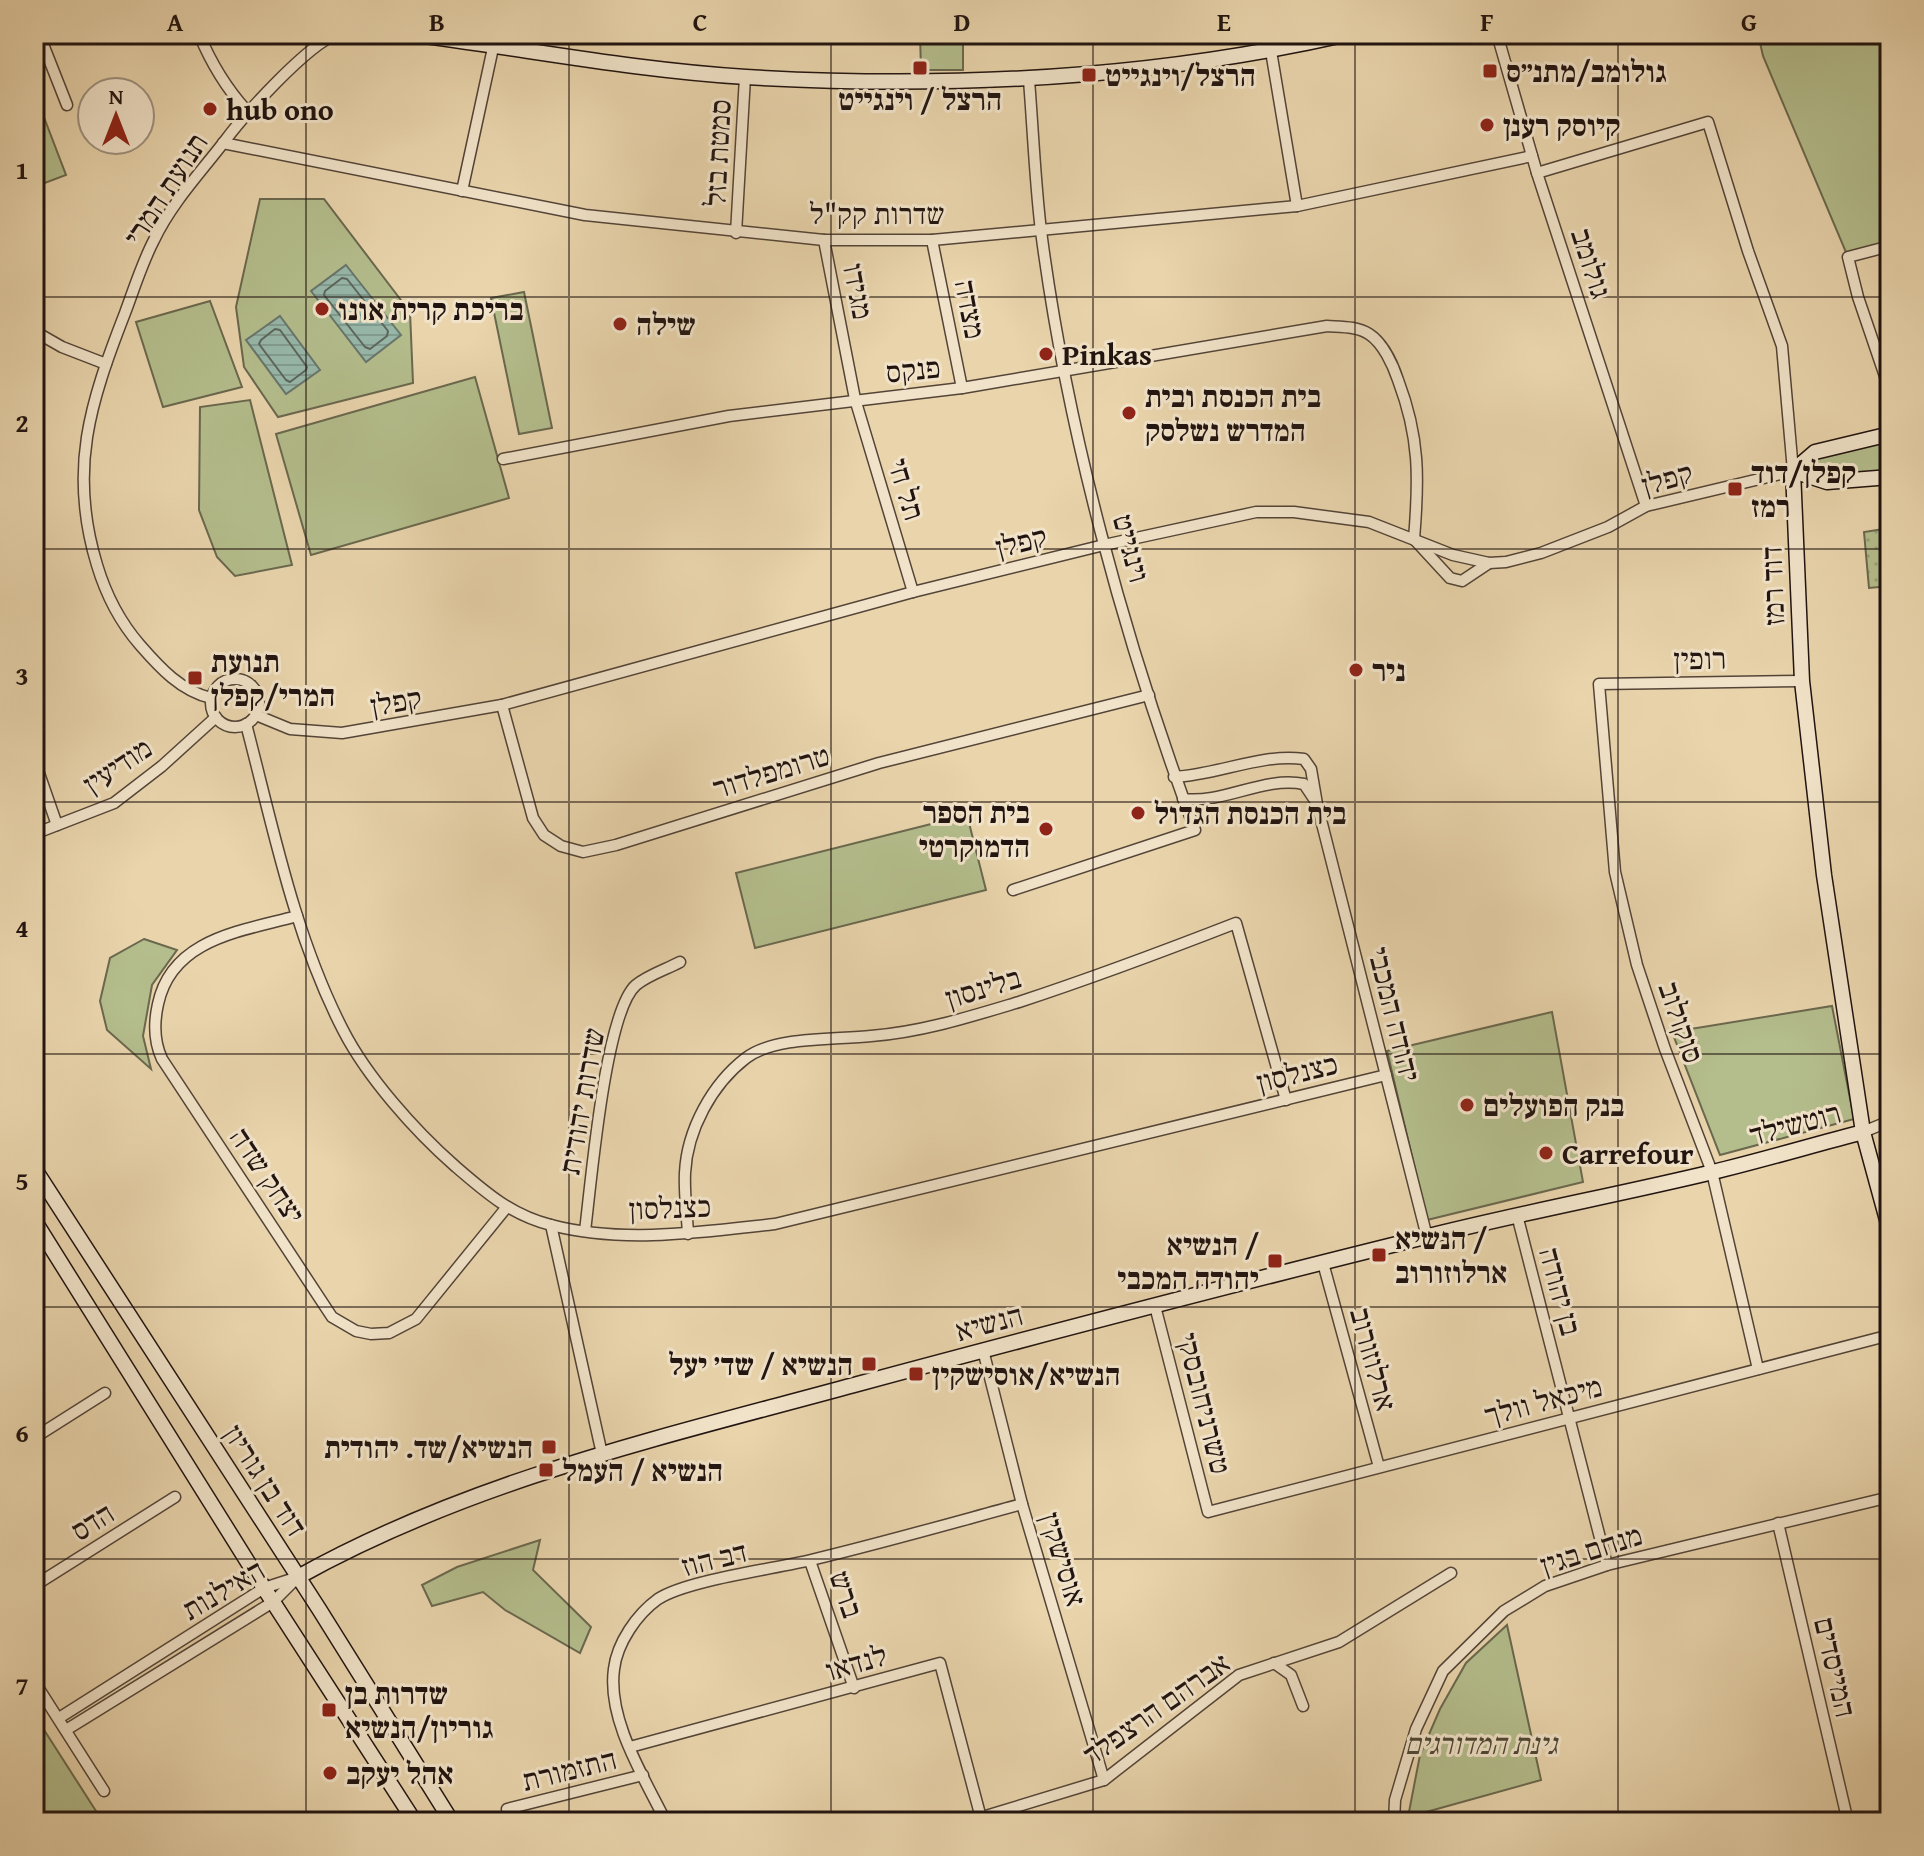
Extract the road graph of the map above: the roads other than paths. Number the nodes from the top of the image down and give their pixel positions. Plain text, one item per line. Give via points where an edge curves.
1 (39, 34) edge
2 (199, 34) edge
3 (337, 34) edge
4 (409, 34) edge
5 (1348, 34) edge
6 (1497, 34) edge
7 (436, 36) edge
8 (1308, 38) edge
9 (495, 41) edge
10 (1271, 51) junction
11 (745, 77) junction
12 (1029, 80) junction
13 (67, 105) dead end
14 (247, 111) junction
15 (223, 143) junction
16 (1532, 156) junction
17 (1537, 173) junction
18 (462, 191) junction
19 (1297, 206) junction
20 (1041, 231) junction
21 (736, 233) junction
22 (824, 240) junction
23 (932, 240) junction
24 (1890, 246) edge
25 (34, 331) edge
26 (106, 364) junction
27 (1064, 372) junction
28 (962, 388) junction
29 (1890, 391) edge
30 (855, 399) junction
31 (1890, 434) edge
32 (503, 459) dead end
33 (1793, 471) junction
34 (1890, 477) edge
35 (1646, 506) junction
36 (1414, 539) junction
37 (1104, 545) junction
38 (1489, 563) junction
39 (913, 592) junction
40 (1802, 681) junction
41 (1599, 684) joint
42 (1149, 695) junction
43 (211, 698) junction
44 (502, 705) junction
45 (256, 715) junction
46 (216, 717) junction
47 (246, 724) junction
48 (34, 759) edge
49 (1174, 777) junction
50 (1183, 799) junction
51 (1317, 804) junction
52 (57, 825) junction
53 (34, 834) edge
54 (1013, 890) dead end
55 (297, 916) junction
56 (680, 962) dead end
57 (1386, 1075) junction
58 (1286, 1100) junction
59 (1890, 1121) edge
60 (1863, 1132) junction
61 (34, 1168) edge
62 (1712, 1172) junction
63 (506, 1208) junction
64 (1517, 1215) junction
65 (34, 1220) edge
66 (551, 1225) junction
67 (585, 1231) junction
68 (1890, 1231) edge
69 (688, 1234) junction
70 (1427, 1237) junction
71 (1323, 1263) junction
72 (1155, 1306) junction
73 (1890, 1335) edge
74 (983, 1350) junction
75 (1758, 1369) junction
76 (105, 1393) dead end
77 (1569, 1418) junction
78 (34, 1438) edge
79 (602, 1454) junction
80 (1379, 1467) junction
81 (175, 1497) dead end
82 (1890, 1497) edge
83 (1022, 1504) junction
84 (1208, 1512) joint
85 (1778, 1523) junction
86 (810, 1561) junction
87 (1607, 1565) junction
88 (1451, 1573) dead end
89 (298, 1577) junction
90 (34, 1586) edge
91 (264, 1588) junction
92 (273, 1602) junction
93 (1274, 1663) junction
94 (34, 1681) edge
95 (854, 1688) junction
96 (1303, 1706) dead end
97 (59, 1718) junction
98 (66, 1730) junction
99 (630, 1747) junction
100 (643, 1775) junction
101 (1104, 1780) junction
102 (104, 1791) dead end
103 (507, 1809) dead end
104 (981, 1818) junction
105 (415, 1822) edge
106 (452, 1822) edge
107 (666, 1822) edge
108 (966, 1822) edge
109 (1394, 1822) edge
110 (1848, 1822) edge

1 - 13 street
2 - 14 street via 213,67
3 - 14 street, תנועת המרי
4 - 7 street
5 - 8 street
6 - 16 street, גולומב
7 - 9 street
8 - 10 street
9 - 11 street via 590,62
9 - 18 street
10 - 12 street
10 - 19 street
11 - 12 street
11 - 21 street, סמטת בזל
12 - 20 street, וינגייט
14 - 15 street, תנועת המרי
15 - 18 street, שדרות קק"ל
15 - 26 street, תנועת המרי via 154,239
16 - 17 street, גולומב
16 - 19 street, שדרות קק"ל
17 - 33 street, דוד רמז via 1708,122 1782,346
17 - 35 street, גולומב
18 - 21 street, שדרות קק"ל via 585,215
19 - 20 street, שדרות קק"ל
20 - 23 street, שדרות קק"ל
20 - 27 street, וינגייט
21 - 22 street, שדרות קק"ל
22 - 23 street, שדרות קק"ל
22 - 30 street, מגידו
23 - 28 street, מצדה
24 - 29 street via 1848,257
25 - 26 street
26 - 43 street, תנועת המרי via 84,447 84,504 92,549 106,590 142,647 171,677
27 - 28 street, פנקס
27 - 36 street, פנקס via 1327,326 1370,334 1393,366 1416,438
27 - 37 street, וינגייט
28 - 30 street, פנקס
30 - 32 street, פנקס via 729,416
30 - 39 street, תל חי
31 - 33 street via 1815,452
33 - 34 street via 1827,482
33 - 35 street, קפלן
33 - 40 street, דוד רמז
35 - 38 street, קפלן via 1541,553
36 - 37 street, קפלן via 1369,522 1329,515 1256,512
36 - 38 street, קפלן
36 - 38 street via 1450,578 1462,581
37 - 39 street, קפלן
37 - 42 street, וינגייט
39 - 44 street, קפלן
40 - 41 street, רופין
40 - 60 street, דוד רמז via 1824,875
41 - 62 street, סוקולוב via 1615,872 1637,965
42 - 44 street, טרומפלדור via 879,763 583,852 544,835 533,818
42 - 49 street, וינגייט
43 - 45 street via 225,680 241,679 257,691
43 - 46 street
44 - 45 street, קפלן via 342,733 290,729
45 - 47 street
46 - 47 street via 233,727
46 - 52 street, מודיעין via 128,793
47 - 55 street, כצנלסון
48 - 52 street
49 - 50 street, וינגייט
49 - 51 street, יהודה המכבי via 1287,757 1304,759
50 - 51 street via 1197,801 1293,782 1304,784
50 - 54 street, וינגייט via 1195,830
51 - 57 street, יהודה המכבי
52 - 53 street, מודיעין
55 - 63 street, כצנלסון via 344,1034 385,1092 433,1146
55 - 63 street, יצחק שדה via 194,949 166,980 155,1024 162,1059 332,1317 371,1334 389,1333 416,1319
56 - 67 street, שדרות יהודית via 635,986 616,1025
57 - 58 street, כצנלסון
57 - 70 street, יהודה המכבי
58 - 69 street, כצנלסון via 775,1224
58 - 69 street, בלינסון via 1236,923 1073,984 929,1029 794,1042 750,1055 709,1098 696,1128 685,1171
59 - 60 street, רוטשילד
60 - 62 street, רוטשילד
60 - 68 street, דוד רמז
61 - 89 street, דוד בן גוריון
62 - 64 street, הנשיא
62 - 75 street, סוקולוב
63 - 66 street, כצנלסון
64 - 70 street, הנשיא
64 - 77 street, בן יהודה
65 - 91 street, דוד בן גוריון
66 - 67 street, כצנלסון
66 - 79 street
67 - 69 street, כצנלסון
70 - 71 street, הנשיא
71 - 72 street, הנשיא
71 - 80 street, ארלוזורוב
72 - 74 street, הנשיא
72 - 84 street, טשרניחובסקי
73 - 75 street, מיכאל וולך
74 - 79 street, הנשיא
74 - 83 street, אוסישקין
75 - 77 street, מיכאל וולך
76 - 78 street
77 - 80 street, מיכאל וולך
77 - 87 street, בן יהודה
79 - 89 street, הנשיא via 488,1489
80 - 84 street, מיכאל וולך
81 - 90 street, הדס
82 - 85 street, מנחם בגין
83 - 86 street, דב הוז
83 - 101 street, אוסישקין
85 - 87 street, מנחם בגין
85 - 110 street, המייסדים
86 - 95 street, ברש
86 - 99 street, דב הוז via 693,1586 660,1598 637,1619 614,1669 617,1720
87 - 109 street, מנחם בגין via 1545,1586 1504,1611 1443,1671 1416,1729 1395,1800
88 - 93 street, אברהם הרצפלד via 1339,1642
89 - 91 street, האילנות
89 - 92 street, האילנות
89 - 106 street, דוד בן גוריון
91 - 92 street, דוד בן גוריון
91 - 97 street, האילנות
92 - 98 street, האילנות
92 - 105 street, דוד בן גוריון
93 - 96 street via 1291,1675
93 - 101 street, אברהם הרצפלד via 1239,1675
94 - 97 street
95 - 99 street, לנדאו
95 - 104 street, לנדאו via 940,1663
97 - 98 street
98 - 102 street
99 - 100 street, דב הוז
100 - 103 street, התזמורת
100 - 107 street, דב הוז
101 - 104 street, אברהם הרצפלד
104 - 108 street, אברהם הרצפלד

